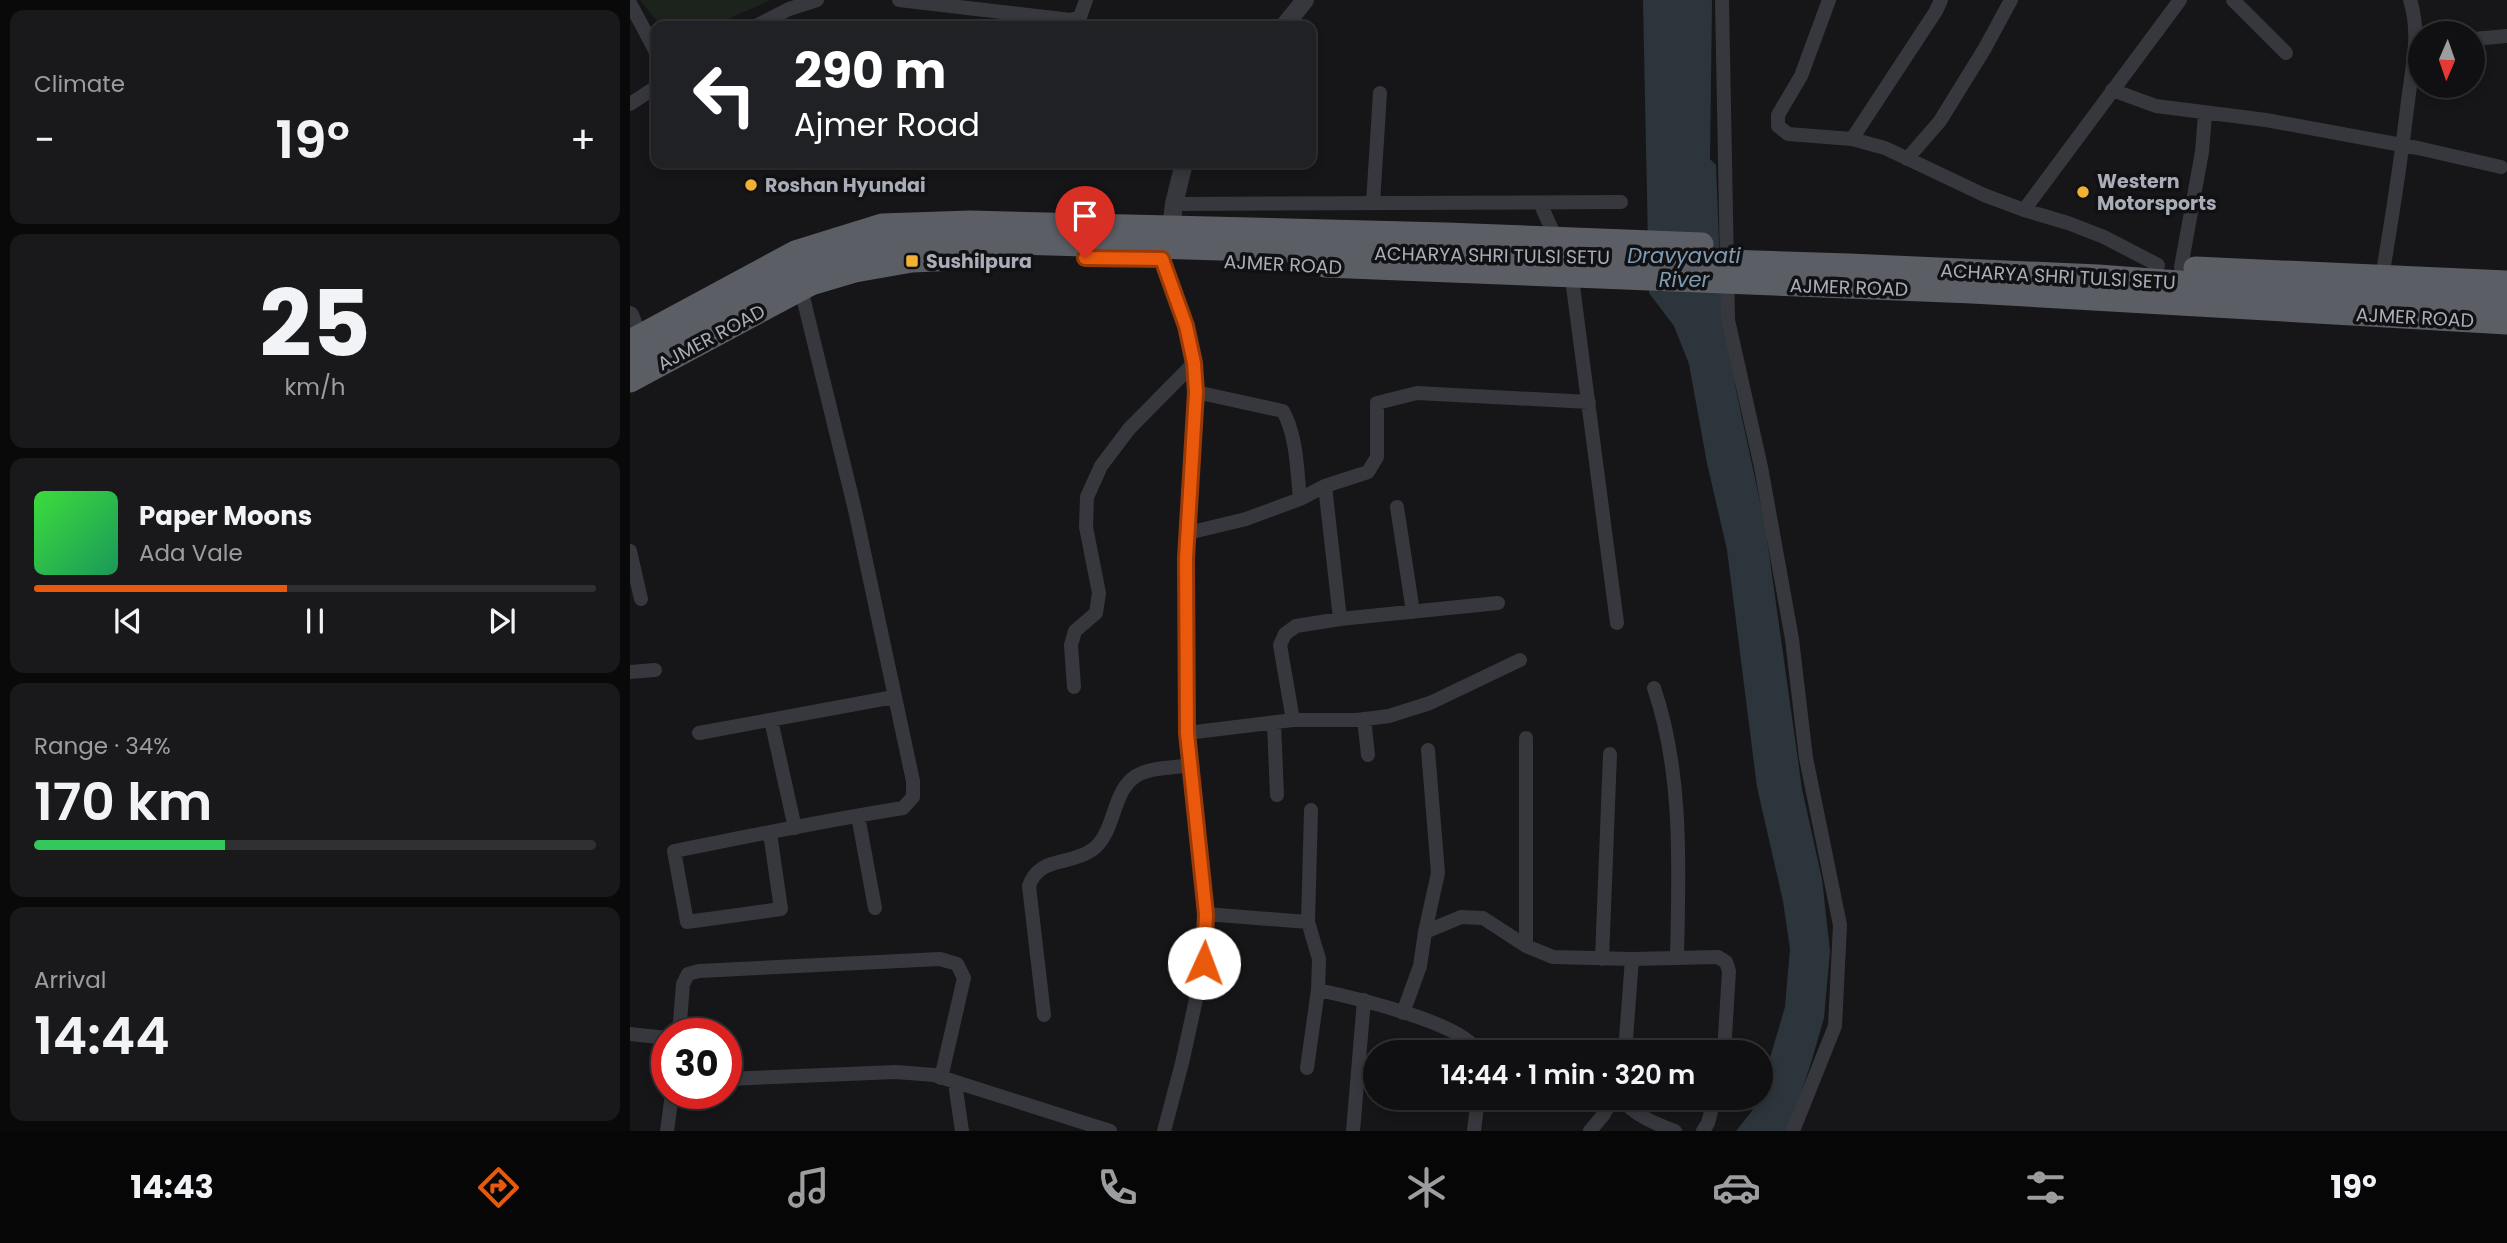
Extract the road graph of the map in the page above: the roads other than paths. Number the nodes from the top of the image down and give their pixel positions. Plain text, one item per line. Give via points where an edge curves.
1 (817, 0) edge
2 (899, 0) edge
3 (1086, 0) edge
4 (1305, 0) edge
5 (1722, 0) edge
6 (1829, 0) edge
7 (1941, 0) edge
8 (2011, 0) edge
9 (2180, 0) edge
10 (2233, 0) edge
11 (2410, 0) edge
12 (630, 3) edge
13 (766, 21) edge
14 (1288, 21) edge
15 (2416, 21) edge
16 (2507, 36) edge
17 (2485, 38) edge
18 (651, 43) edge
19 (2286, 53) dead end
20 (651, 89) edge
21 (2112, 90) junction
22 (1380, 93) dead end
23 (2410, 98) edge
24 (630, 104) edge
25 (2205, 114) junction
26 (1852, 139) junction
27 (2403, 145) junction
28 (1907, 159) junction
29 (2501, 167) dead end
30 (1183, 168) edge
31 (1621, 202) dead end
32 (1373, 203) junction
33 (1541, 203) junction
34 (1174, 204) junction
35 (2024, 210) junction
36 (1171, 229) junction
37 (1162, 259) junction
38 (2158, 265) junction
39 (2181, 267) junction
40 (2382, 277) junction
41 (2507, 282) edge
42 (801, 289) junction
43 (2507, 302) edge
44 (2507, 323) edge
45 (633, 331) edge
46 (1194, 363) junction
47 (641, 365) edge
48 (630, 381) edge
49 (1196, 392) junction
50 (1589, 401) junction
51 (1325, 486) junction
52 (1300, 499) junction
53 (1397, 506) dead end
54 (1188, 533) junction
55 (630, 551) edge
56 (641, 599) dead end
57 (1498, 603) dead end
58 (1413, 612) junction
59 (1340, 619) junction
60 (1617, 623) dead end
61 (1520, 660) dead end
62 (655, 670) dead end
63 (630, 672) edge
64 (1074, 687) dead end
65 (1654, 688) dead end
66 (894, 697) junction
67 (1364, 719) junction
68 (771, 720) junction
69 (1293, 720) junction
70 (1274, 723) junction
71 (699, 733) dead end
72 (1187, 733) junction
73 (1526, 738) dead end
74 (1428, 750) dead end
75 (1610, 754) dead end
76 (1368, 755) dead end
77 (1190, 765) junction
78 (1277, 795) dead end
79 (1311, 810) dead end
80 (858, 816) junction
81 (795, 828) junction
82 (769, 833) junction
83 (876, 908) dead end
84 (1206, 914) junction
85 (1308, 922) junction
86 (1425, 932) junction
87 (1526, 946) junction
88 (1677, 957) junction
89 (1602, 959) junction
90 (1632, 959) junction
91 (1318, 990) junction
92 (1364, 1000) junction
93 (1403, 1013) junction
94 (1044, 1015) dead end
95 (680, 1018) edge
96 (630, 1034) edge
97 (651, 1036) edge
98 (1467, 1040) edge
99 (1626, 1040) edge
100 (1725, 1040) edge
101 (1307, 1068) dead end
102 (742, 1078) edge
103 (940, 1078) junction
104 (955, 1083) junction
105 (670, 1109) edge
106 (1476, 1110) edge
107 (1606, 1110) edge
108 (1632, 1110) edge
109 (1712, 1110) edge
110 (1669, 1130) edge
111 (667, 1131) edge
112 (962, 1131) edge
113 (1110, 1131) edge
114 (1164, 1131) edge
115 (1353, 1131) edge
116 (1474, 1131) edge
117 (1590, 1131) edge
118 (1703, 1131) edge
119 (1793, 1131) edge

1 - 13 street
2 - 3 street via 1071,20 1080,17
4 - 14 street
5 - 119 street via 1728,320 1761,467 1792,639 1806,758 1840,925 1835,1026
6 - 26 street via 1801,76 1778,115 1778,126 1788,134
7 - 26 street
8 - 28 street via 1940,121
9 - 21 street
10 - 19 street
11 - 15 street
12 - 18 street
16 - 17 street
20 - 24 street
21 - 25 street via 2157,106
21 - 35 street
22 - 32 street
23 - 27 street
25 - 27 street via 2266,120
25 - 39 street
26 - 28 street
27 - 29 street
27 - 40 street
28 - 35 street
30 - 34 street
31 - 33 street
32 - 33 street
32 - 34 street
33 - 50 street via 1572,274
34 - 36 street
35 - 38 street via 2104,237
36 - 38 highway, AJMER ROAD via 1549,238
36 - 45 highway, AJMER ROAD via 970,222 882,225 795,252
37 - 42 highway, AJMER ROAD via 981,256 912,261 855,271
37 - 44 highway, AJMER ROAD via 2099,298
37 - 46 street
38 - 39 highway, AJMER ROAD
39 - 40 highway, AJMER ROAD
40 - 41 highway, AJMER ROAD
42 - 47 highway, AJMER ROAD
42 - 66 street via 855,510
43 - 47 highway, ACHARYA SHRI TULSI SETU via 1849,265 911,240 849,249 805,266
45 - 47 street
46 - 49 street
46 - 64 street via 1129,429 1101,466 1087,497 1086,527 1099,593 1096,613 1075,631 1071,645
47 - 48 highway, AJMER ROAD
49 - 52 street via 1283,411 1295,450
49 - 54 street
50 - 51 street via 1417,393 1377,402 1377,457 1368,472
50 - 60 street
51 - 52 street
51 - 59 street
52 - 54 street
53 - 58 street
54 - 72 street
55 - 56 street
57 - 58 street
58 - 59 street
59 - 69 street via 1296,626 1285,634 1280,645
61 - 67 street via 1430,703
62 - 63 street
65 - 88 street via 1663,713 1677,823
66 - 68 street
66 - 80 street via 913,797 903,808
67 - 69 street
67 - 76 street
68 - 71 street
68 - 81 street
69 - 70 street
70 - 72 street
70 - 78 street
72 - 77 street
73 - 87 street
74 - 86 street via 1438,873
75 - 89 street
77 - 84 street
77 - 94 street via 1135,777 1102,840 1092,850 1033,873 1029,886
79 - 85 street
80 - 81 street
80 - 83 street
81 - 82 street
82 - 82 street via 674,851 687,922 781,909
84 - 85 street
84 - 114 street via 1204,963
85 - 91 street via 1319,959
86 - 87 street via 1461,917 1483,918
86 - 93 street via 1420,966
87 - 89 street via 1553,957
88 - 90 street
88 - 100 street via 1704,955 1726,962
89 - 90 street
90 - 99 street
91 - 92 street
91 - 101 street
92 - 93 street
92 - 115 street
93 - 98 street
95 - 103 street via 683,984 688,974 699,971 940,959 957,964 964,978
96 - 97 street
102 - 103 street via 895,1072
103 - 104 street
104 - 112 street
104 - 113 street
105 - 111 street
106 - 116 street
107 - 117 street
108 - 110 street
109 - 118 street

